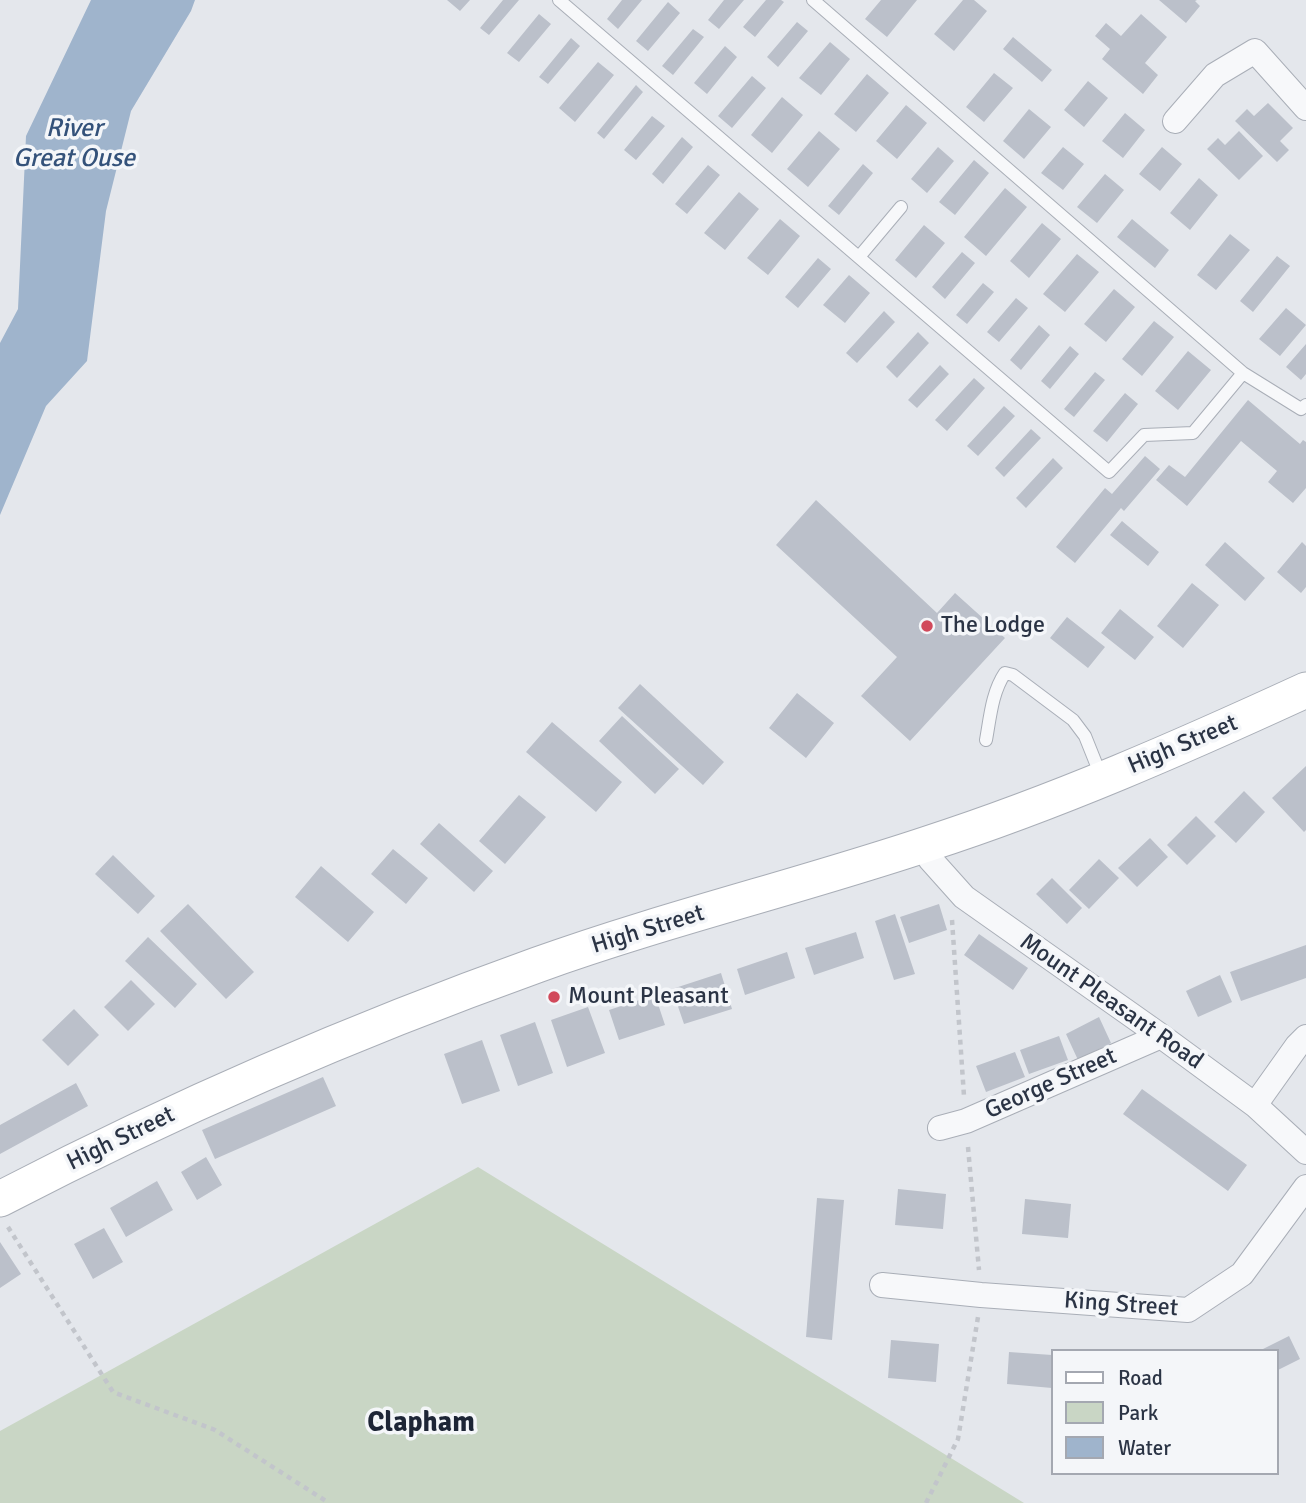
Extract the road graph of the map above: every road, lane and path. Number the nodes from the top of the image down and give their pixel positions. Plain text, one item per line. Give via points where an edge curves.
1 (559, 0) edge
2 (813, 0) edge
3 (1306, 108) edge
4 (1175, 121) dead end
5 (901, 207) dead end
6 (859, 257) junction
7 (1243, 373) junction
8 (1306, 405) edge
9 (1306, 690) edge
10 (986, 740) dead end
11 (1102, 780) junction
12 (927, 845) junction
13 (951, 908) dead end
14 (1161, 1035) junction
15 (1306, 1037) edge
16 (1255, 1105) junction
17 (966, 1121) junction
18 (940, 1129) dead end
19 (1306, 1152) edge
20 (1306, 1187) edge
21 (4, 1212) edge
22 (882, 1285) dead end
23 (981, 1295) junction
24 (329, 1503) edge
25 (926, 1503) edge

1 - 6 lane
2 - 7 lane
3 - 4 street via 1255,51 1214,75
5 - 6 lane
6 - 7 lane via 1109,472 1144,435 1193,433
7 - 8 lane via 1301,409
9 - 11 street, High Street
10 - 11 lane via 995,693 1005,673 1013,674 1073,720 1085,736
11 - 12 street, High Street
12 - 14 street, Mount Pleasant Road via 930,859 964,897
12 - 21 street, High Street via 540,964 419,1009 87,1153
13 - 17 path
14 - 16 street, Mount Pleasant Road
14 - 17 street, George Street
15 - 16 street
16 - 19 street, Mount Pleasant Road
17 - 18 street, George Street
17 - 23 path
20 - 23 street, King Street via 1242,1274 1188,1310
21 - 24 path via 113,1392 215,1430
22 - 23 street, King Street
23 - 25 path via 958,1439

